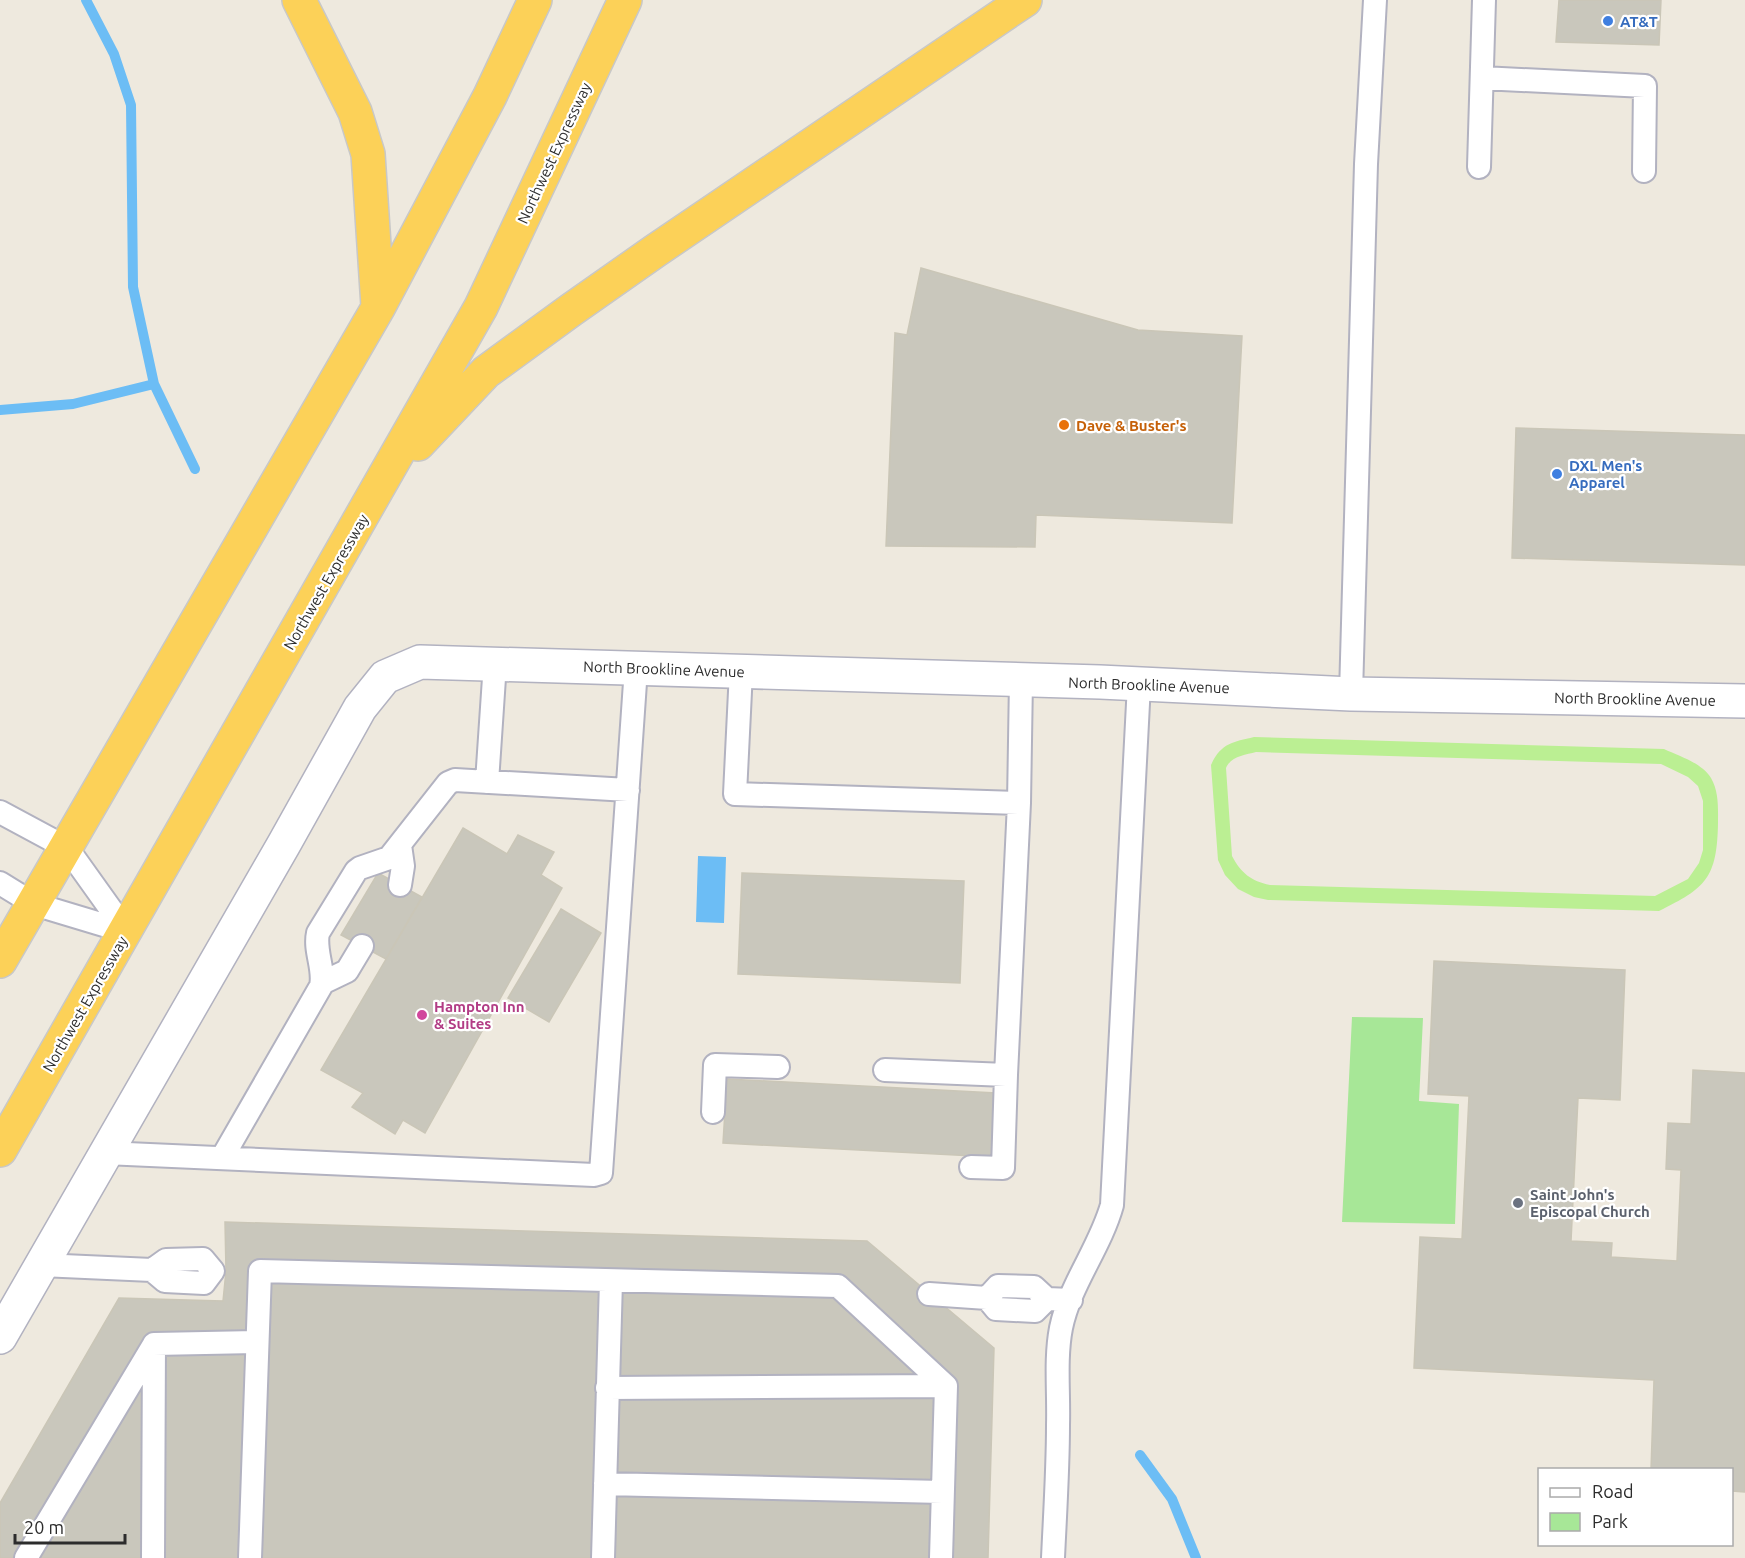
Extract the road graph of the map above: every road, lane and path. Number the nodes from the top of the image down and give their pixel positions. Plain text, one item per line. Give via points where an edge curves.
1 (298, 0) edge
2 (535, 0) edge
3 (625, 0) edge
4 (1025, 0) edge
5 (1375, 0) edge
6 (1484, 0) edge
7 (1482, 78) junction
8 (1479, 167) dead end
9 (1644, 171) dead end
10 (378, 308) junction
11 (382, 483) junction
12 (495, 663) junction
13 (636, 668) junction
14 (741, 671) junction
15 (1021, 680) junction
16 (1139, 684) junction
17 (1351, 694) junction
18 (1745, 701) edge
19 (487, 782) junction
20 (628, 790) junction
21 (1019, 803) junction
22 (0, 812) edge
23 (400, 845) junction
24 (67, 848) junction
25 (0, 883) edge
26 (400, 885) dead end
27 (34, 904) junction
28 (127, 932) junction
29 (362, 946) dead end
30 (0, 961) edge
31 (322, 983) junction
32 (778, 1067) dead end
33 (885, 1070) dead end
34 (1006, 1075) junction
35 (713, 1112) dead end
36 (0, 1150) edge
37 (105, 1153) junction
38 (222, 1158) junction
39 (971, 1167) dead end
40 (41, 1265) junction
41 (220, 1271) dead end
42 (611, 1281) junction
43 (928, 1294) dead end
44 (1071, 1300) junction
45 (0, 1337) edge
46 (257, 1342) junction
47 (154, 1344) junction
48 (946, 1386) junction
49 (608, 1388) junction
50 (605, 1484) junction
51 (942, 1492) junction
52 (26, 1558) edge
53 (153, 1558) edge
54 (250, 1558) edge
55 (603, 1558) edge
56 (941, 1558) edge
57 (1053, 1558) edge

1 - 10 highway via 355,112 368,154
2 - 10 highway via 490,96
3 - 11 highway, Northwest Expressway via 481,308
4 - 11 highway via 655,251 486,372
5 - 17 lane via 1366,164
6 - 7 lane
7 - 8 lane
7 - 9 lane via 1645,86
10 - 24 highway
11 - 28 highway, Northwest Expressway
12 - 13 street, North Brookline Avenue
12 - 19 lane
12 - 37 street via 420,662 385,677 360,708
13 - 14 street, North Brookline Avenue
13 - 20 lane
14 - 15 street, North Brookline Avenue
14 - 21 lane via 735,794
15 - 16 street, North Brookline Avenue
15 - 21 lane
16 - 17 street, North Brookline Avenue
16 - 44 lane via 1113,1206
17 - 18 street, North Brookline Avenue
19 - 20 lane
19 - 23 lane via 448,783
20 - 38 lane via 601,1173
21 - 34 lane
22 - 24 lane
23 - 26 lane via 404,866
23 - 31 lane via 387,860 358,868 318,933
24 - 27 highway
24 - 28 lane
25 - 27 lane
27 - 28 lane
27 - 30 highway
28 - 36 highway, Northwest Expressway
29 - 31 lane via 347,971
31 - 38 lane
32 - 35 lane via 715,1065
33 - 34 lane
34 - 39 lane via 1003,1168
37 - 38 lane
37 - 40 street
40 - 41 lane via 152,1269 165,1281 204,1283
40 - 45 street
42 - 46 lane via 260,1271
42 - 48 lane via 838,1286
42 - 49 lane
43 - 44 lane via 987,1298 998,1286 1034,1287 1047,1299
44 - 57 lane via 1059,1346
46 - 47 lane
46 - 54 lane
47 - 52 lane
47 - 53 lane
48 - 49 lane
48 - 51 lane
49 - 50 lane
50 - 51 lane
50 - 55 lane
51 - 56 lane

